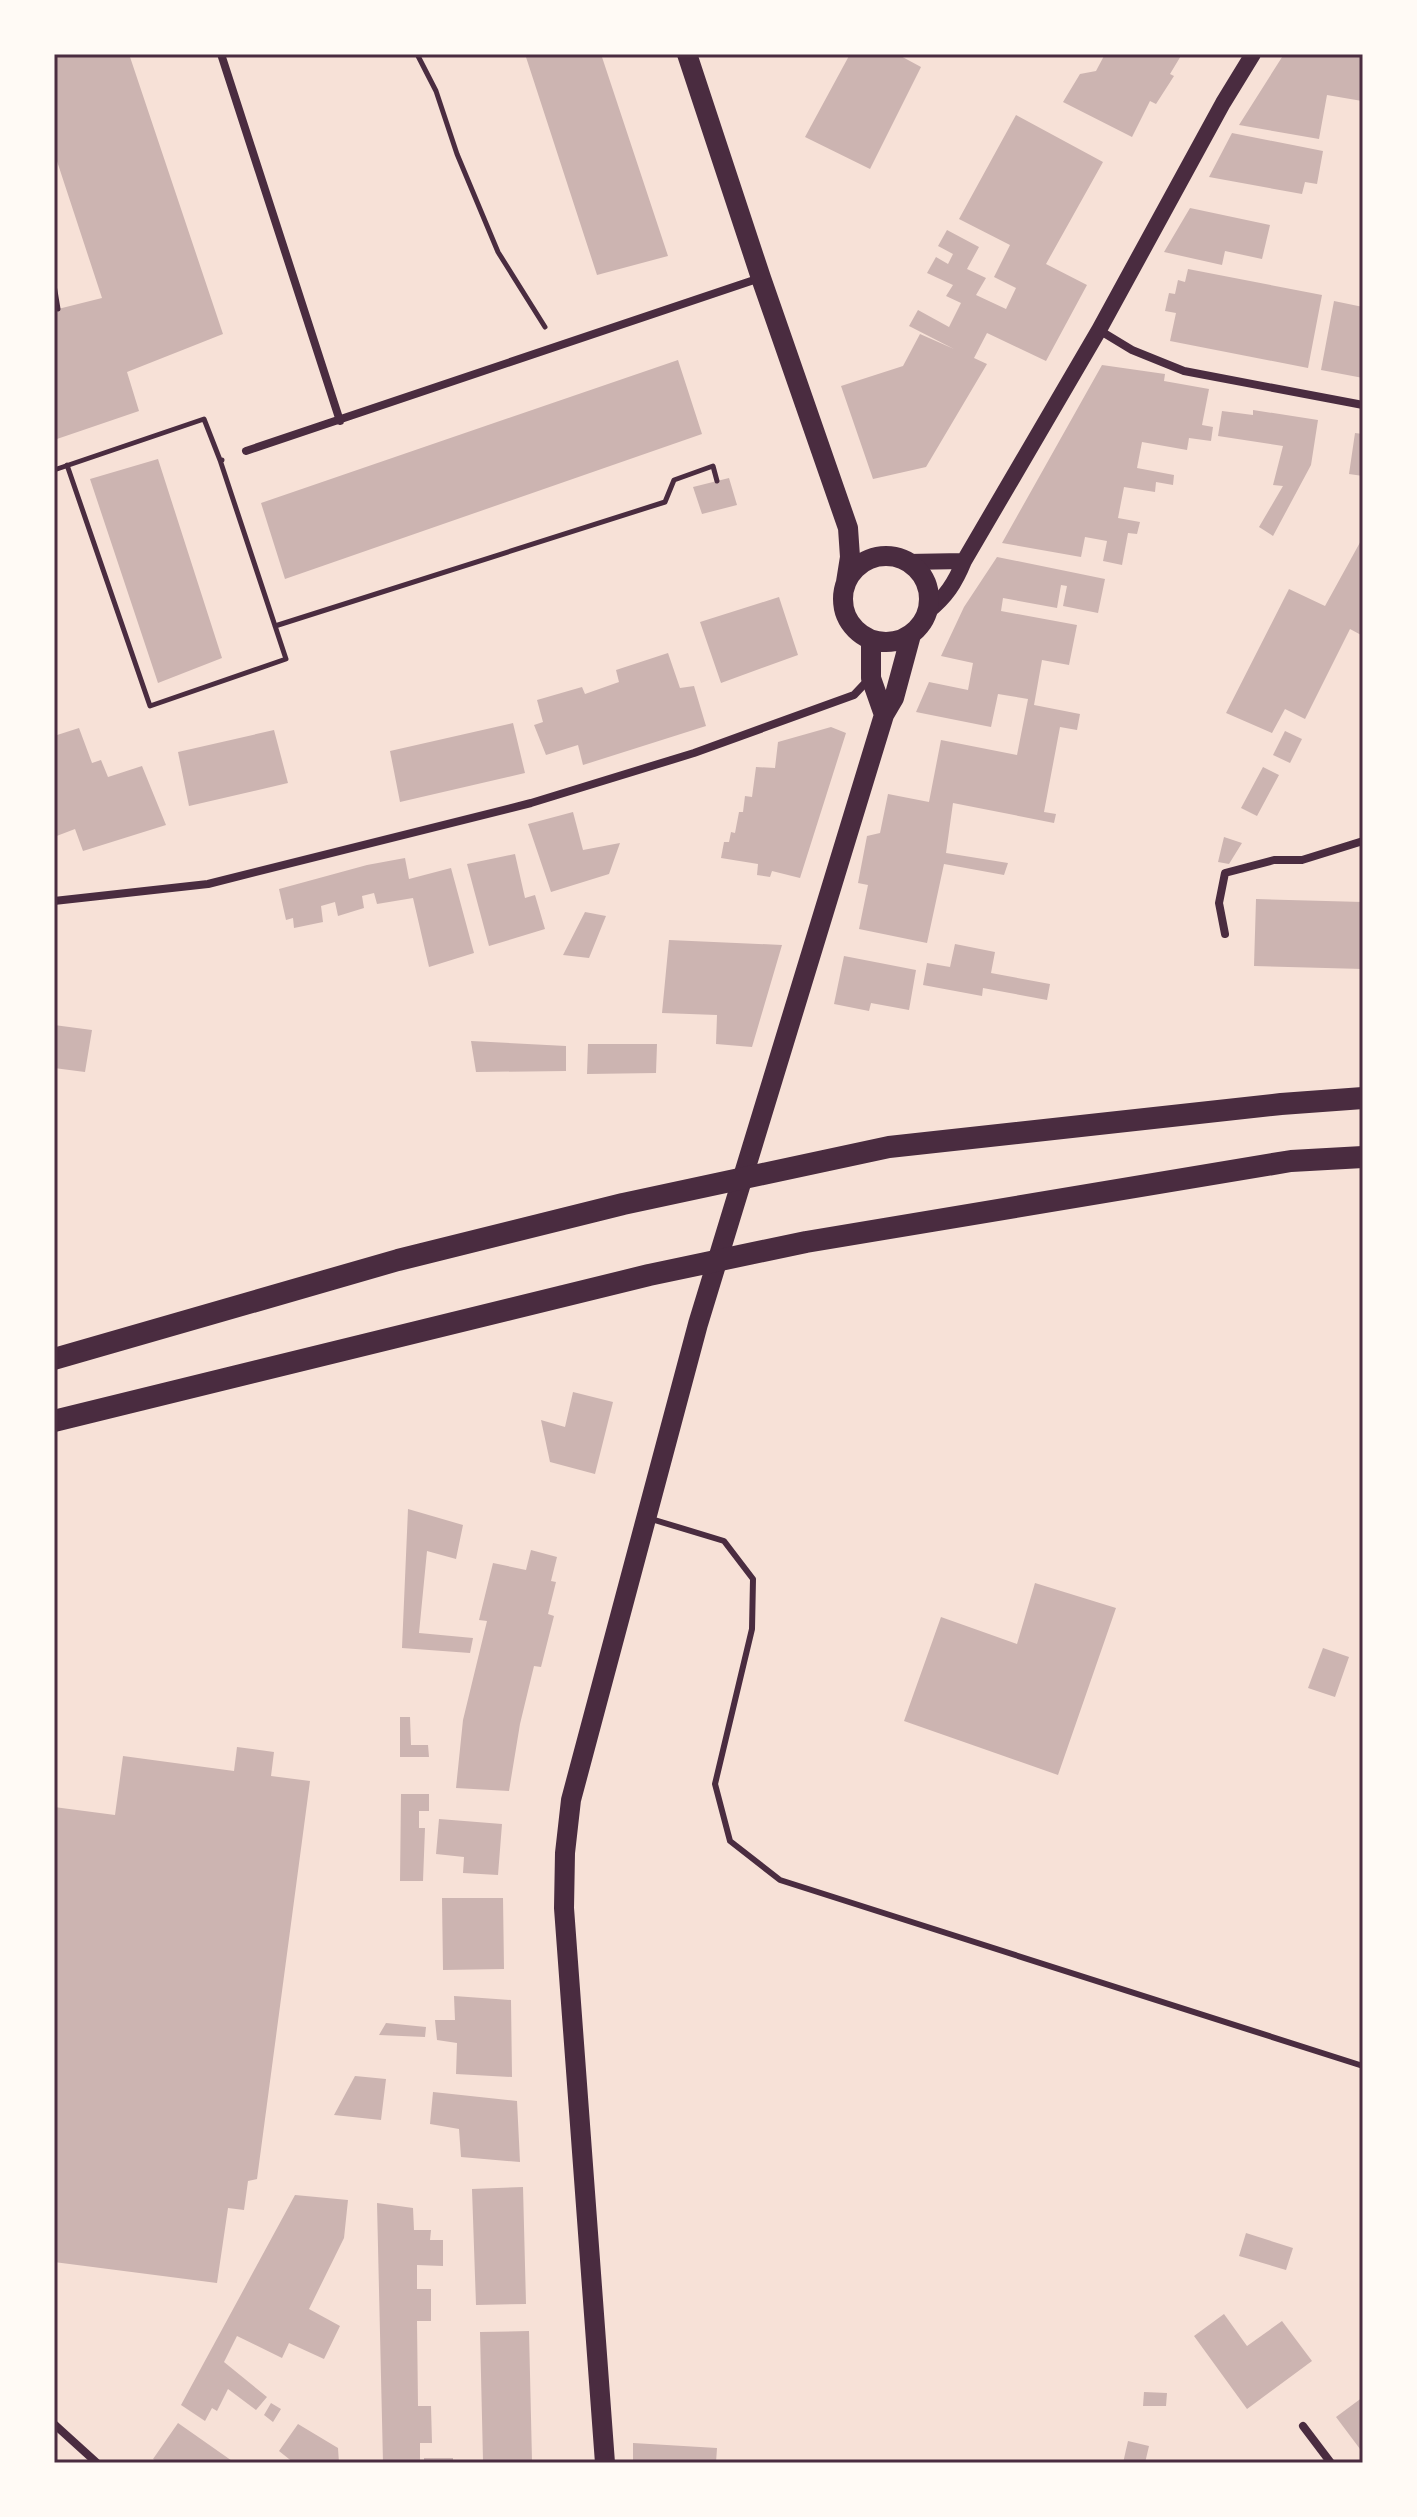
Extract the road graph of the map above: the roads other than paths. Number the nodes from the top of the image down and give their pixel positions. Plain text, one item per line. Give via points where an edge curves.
1 (221, 54) edge
2 (687, 54) edge
3 (1253, 54) edge
4 (761, 278) junction
5 (1099, 330) junction
6 (1363, 405) edge
7 (340, 421) junction
8 (246, 451) road end
9 (848, 528) junction
10 (900, 559) junction
11 (964, 561) junction
12 (846, 582) junction
13 (927, 612) junction
14 (911, 635) junction
15 (871, 640) junction
16 (871, 678) junction
17 (884, 715) junction
18 (1363, 841) edge
19 (54, 901) edge
20 (1225, 934) dead end
21 (1363, 1098) edge
22 (1363, 1157) edge
23 (54, 1359) edge
24 (54, 1421) edge
25 (645, 1517) junction
26 (1363, 2066) edge
27 (54, 2424) edge
28 (1303, 2426) dead end
29 (97, 2463) edge
30 (605, 2463) edge
31 (1331, 2463) edge

1 - 7 street
2 - 4 main road
3 - 5 main road
4 - 7 street
4 - 9 main road
5 - 6 street via 1184,371
5 - 11 main road
7 - 8 street
9 - 10 main road via 869,546
9 - 12 main road
10 - 11 main road
10 - 12 main road via 865,562
10 - 13 main road via 919,571 927,584
11 - 13 main road via 944,599
12 - 15 main road via 848,620
13 - 14 main road
14 - 15 main road via 885,643
14 - 17 main road via 894,698
15 - 16 main road
16 - 17 main road
16 - 19 street via 854,695 694,753 531,803 208,884
17 - 25 main road via 698,1324
18 - 20 street via 1302,860 1274,860 1225,873 1219,903
21 - 23 highway via 889,1147 623,1204 398,1260
22 - 24 highway via 1291,1161 806,1242 649,1275
25 - 26 lane via 724,1541 753,1579 752,1629 715,1784 730,1841 780,1880
25 - 30 main road via 571,1800 565,1853 572,2031
27 - 29 street
28 - 31 street

